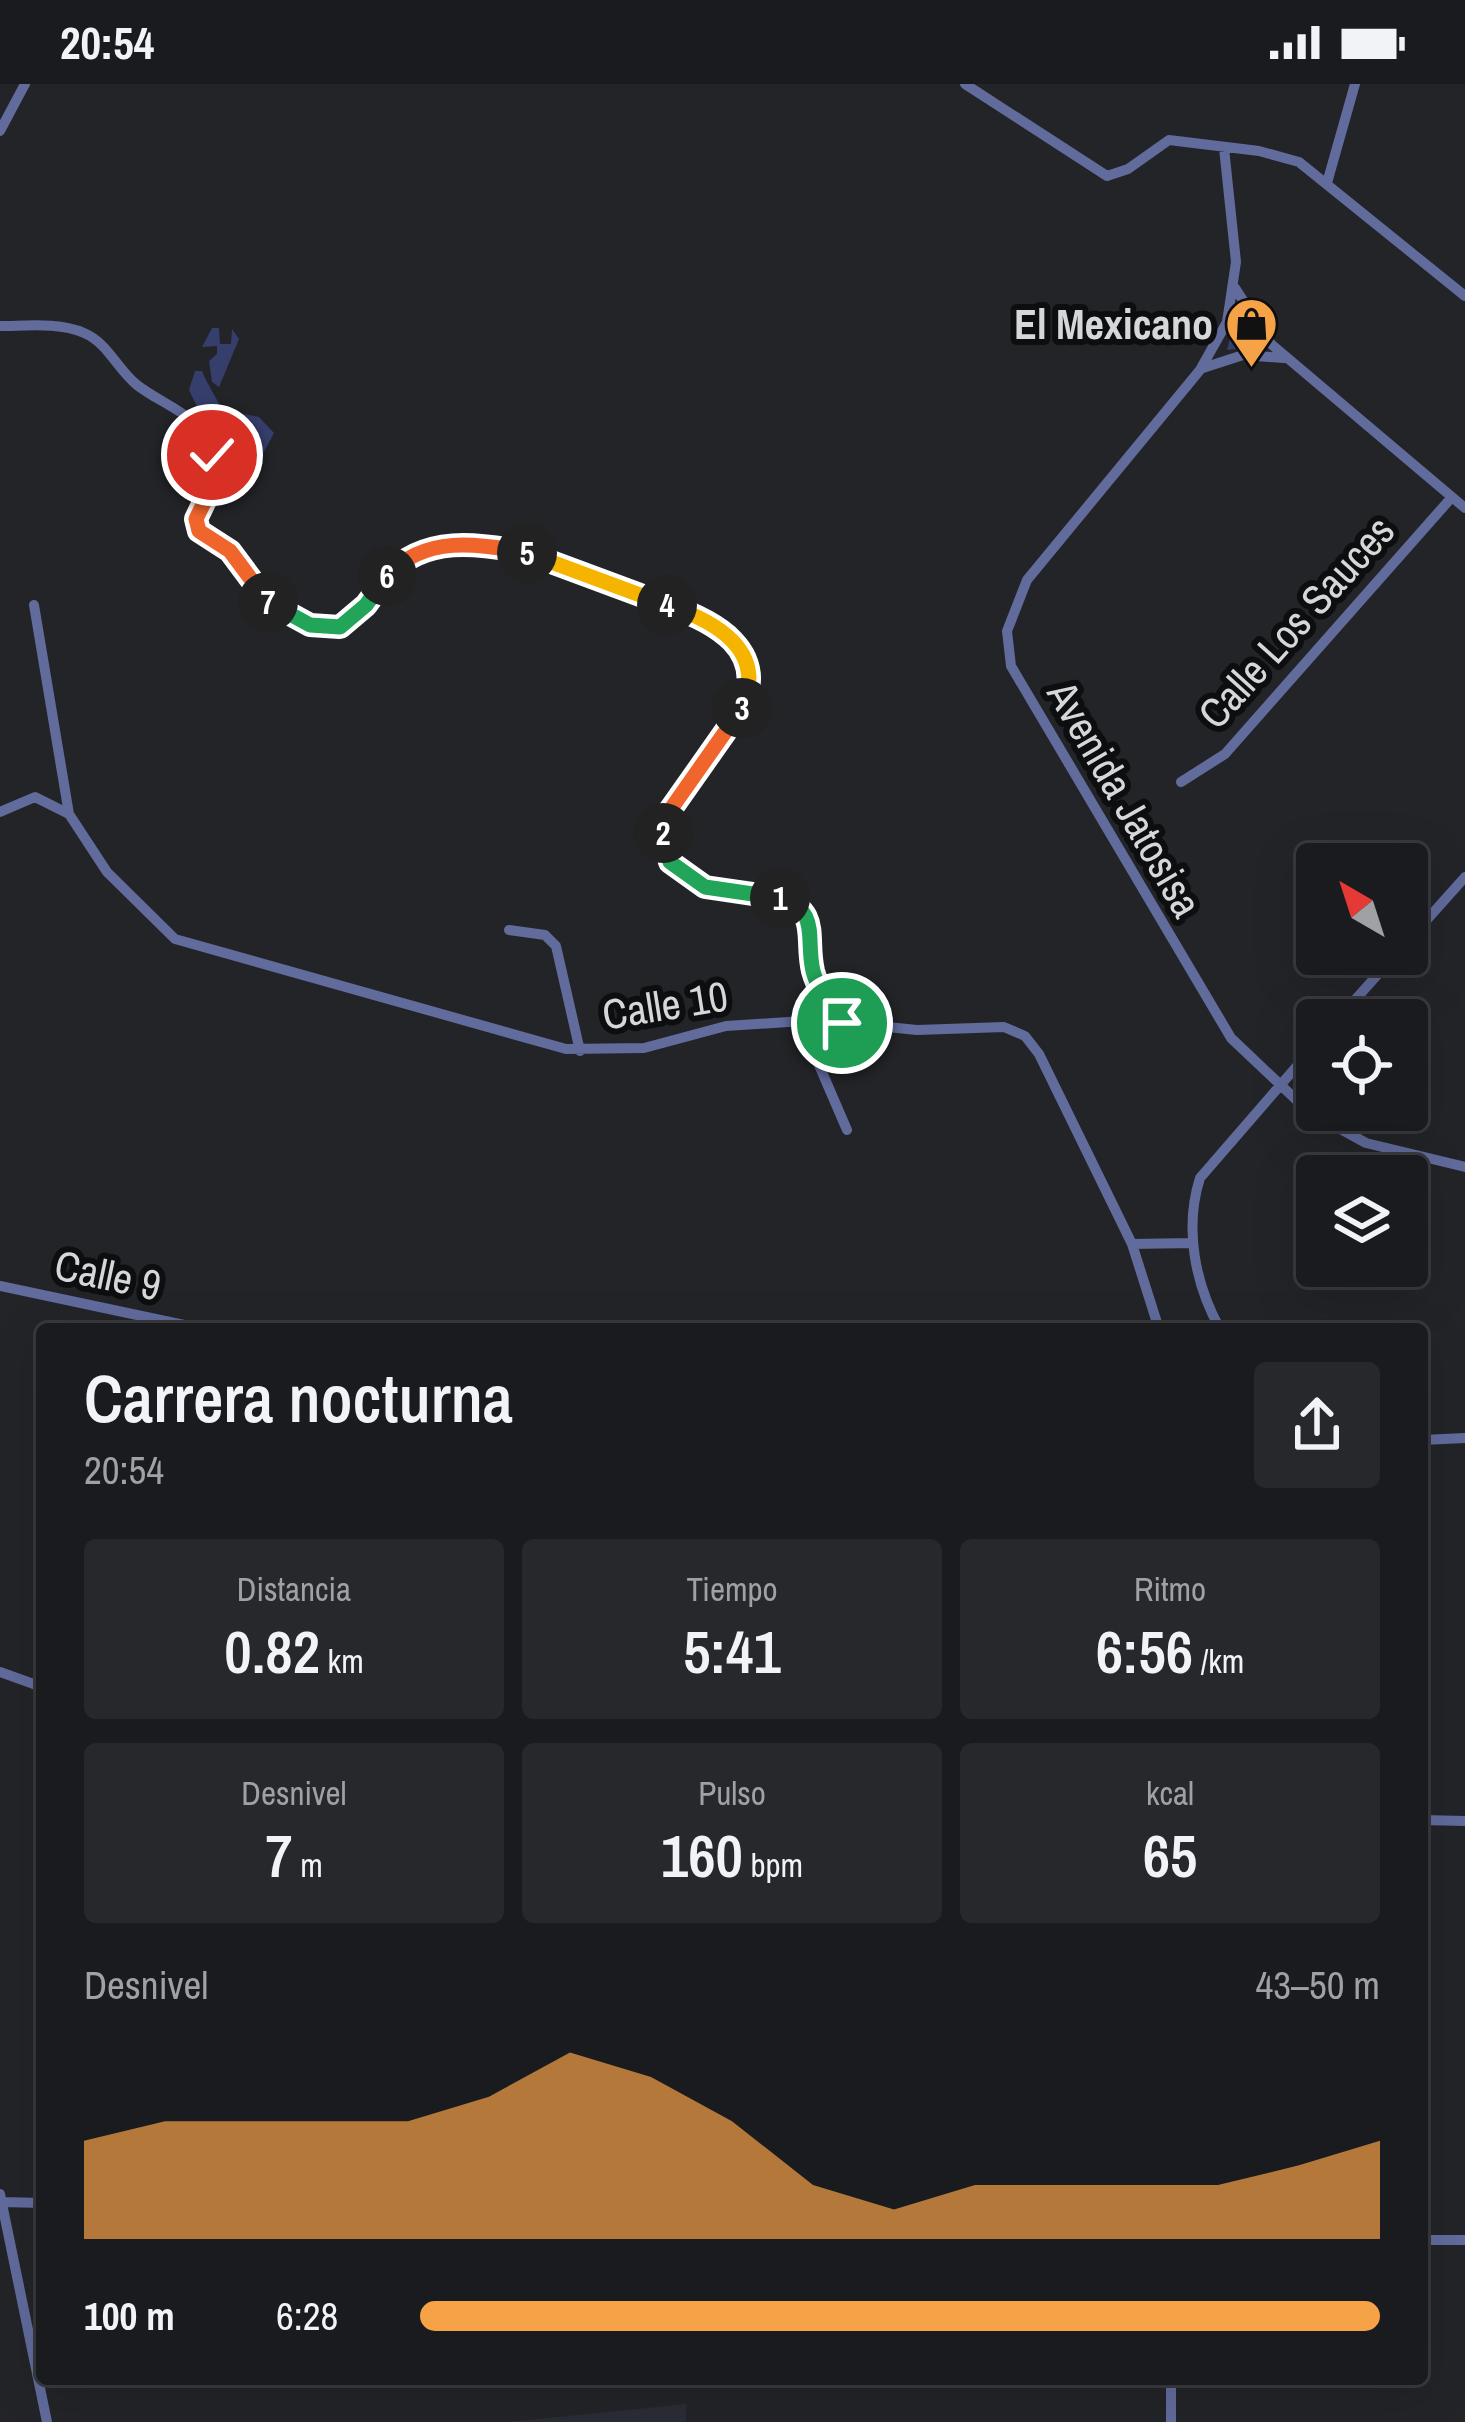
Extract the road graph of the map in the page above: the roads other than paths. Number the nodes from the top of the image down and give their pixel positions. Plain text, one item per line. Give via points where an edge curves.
1 (25, 84) edge
2 (964, 84) edge
3 (1355, 84) edge
4 (0, 131) edge
5 (1224, 148) junction
6 (1327, 183) junction
7 (1235, 287) junction
8 (1465, 296) edge
9 (0, 326) edge
10 (1287, 359) junction
11 (1200, 370) junction
12 (1452, 496) junction
13 (1465, 508) edge
14 (34, 604) dead end
15 (1181, 782) dead end
16 (0, 812) edge
17 (69, 814) junction
18 (1465, 877) edge
19 (1428, 918) edge
20 (509, 930) dead end
21 (1377, 975) edge
22 (1356, 999) edge
23 (800, 1022) junction
24 (842, 1023) junction
25 (580, 1051) junction
26 (1296, 1067) edge
27 (1278, 1087) junction
28 (847, 1130) dead end
29 (1465, 1167) edge
30 (1132, 1244) junction
31 (1192, 1244) junction
32 (0, 1286) edge
33 (175, 1323) edge
34 (1157, 1323) edge
35 (1217, 1323) edge
36 (1465, 1438) edge
37 (1428, 1440) edge
38 (0, 1672) edge
39 (36, 1685) edge
40 (1428, 1820) edge
41 (1465, 1821) edge
42 (1, 2198) edge
43 (36, 2202) edge
44 (1428, 2240) edge
45 (1465, 2240) edge
46 (36, 2372) edge
47 (39, 2385) edge
48 (1171, 2385) edge
49 (46, 2422) edge
50 (1172, 2422) edge

1 - 4 street
2 - 5 street via 1108,176 1169,140
3 - 6 street
5 - 6 street via 1288,157
5 - 7 street, Avenida Jatosisa
6 - 8 street
7 - 10 street
7 - 11 street, Avenida Jatosisa via 1227,322
9 - 24 street via 90,335 134,383 193,419 214,464 199,531 230,551 260,593 290,617 340,627 402,562 467,543 526,553 726,632 748,668 748,695 666,816 664,848 680,872 705,887 802,908 812,926 815,979
10 - 11 street via 1243,355
10 - 12 street
11 - 27 street, Avenida Jatosisa via 1027,580 1007,632 1019,684 1164,932 1231,1038
12 - 13 street
12 - 15 street, Calle Los Sauces via 1226,754
14 - 17 street
16 - 17 street via 35,797
17 - 25 street, Calle 10 via 106,872 175,939
18 - 19 street
20 - 25 street via 545,935 556,946
21 - 22 street
23 - 24 street, Calle 10
23 - 25 street, Calle 10
23 - 28 street
24 - 30 street, Calle 10 via 1004,1027 1025,1036
26 - 27 street
27 - 29 street, Avenida Jatosisa via 1366,1143
27 - 31 street via 1200,1178
30 - 31 street
30 - 34 street, Calle 10
31 - 35 street
32 - 33 street, Calle 9
36 - 37 street
38 - 39 street
40 - 41 street
42 - 43 street
42 - 46 street
44 - 45 street
47 - 49 street
48 - 50 street

